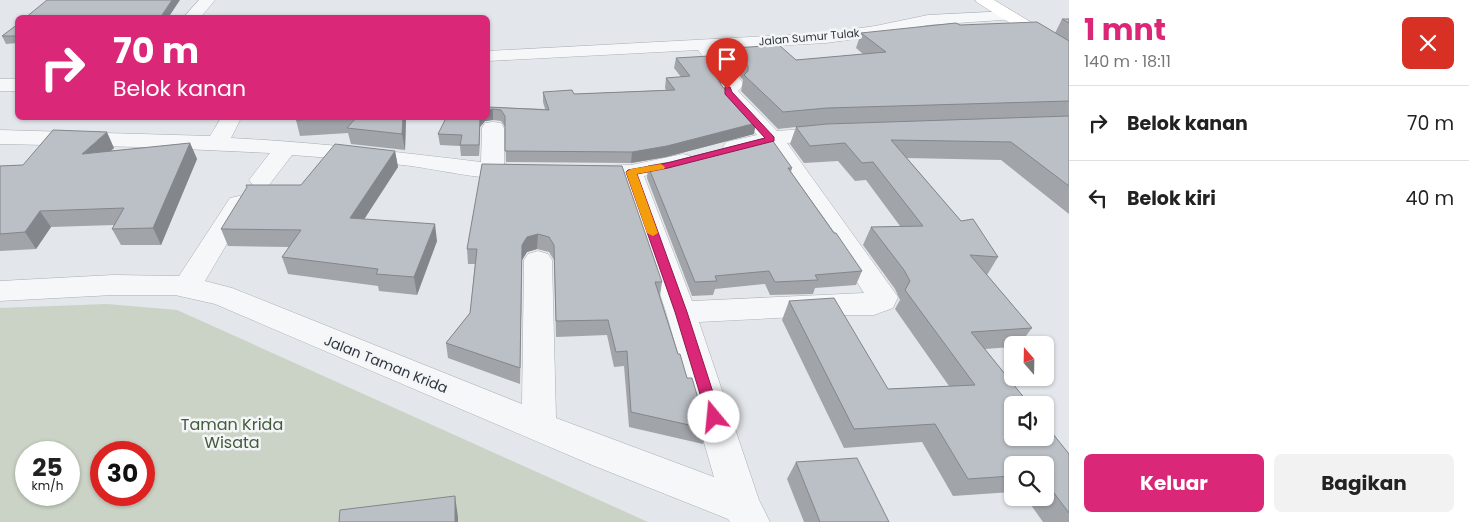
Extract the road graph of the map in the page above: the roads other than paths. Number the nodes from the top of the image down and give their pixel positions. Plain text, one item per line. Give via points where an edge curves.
1 (207, 0) edge
2 (983, 0) edge
3 (194, 15) edge
4 (1010, 16) junction
5 (703, 45) junction
6 (1069, 52) edge
7 (490, 56) edge
8 (230, 120) edge
9 (493, 128) dead end
10 (848, 132) edge
11 (0, 137) edge
12 (771, 139) junction
13 (216, 144) junction
14 (286, 148) junction
15 (492, 171) junction
16 (540, 172) edge
17 (631, 172) junction
18 (569, 173) edge
19 (261, 180) dead end
20 (239, 203) edge
21 (538, 260) dead end
22 (187, 287) junction
23 (0, 291) edge
24 (681, 312) junction
25 (540, 427) junction
26 (746, 514) edge

1 - 3 street
2 - 4 street
4 - 5 street, Jalan Sumur Tulak via 928,20 826,38
4 - 6 street
5 - 7 street, Jalan Sumur Tulak
5 - 12 street via 733,82 728,92
8 - 13 street
9 - 15 street
10 - 12 street
11 - 13 street
12 - 17 street via 668,166
12 - 24 street via 883,300 874,304
13 - 14 street
14 - 15 street via 376,155
14 - 19 street
15 - 16 street
17 - 18 street
17 - 24 street
20 - 22 street
21 - 25 street
22 - 23 street, Jalan Taman Krida via 113,285
22 - 25 street, Jalan Taman Krida via 222,295
24 - 26 street
25 - 26 street, Jalan Taman Krida

